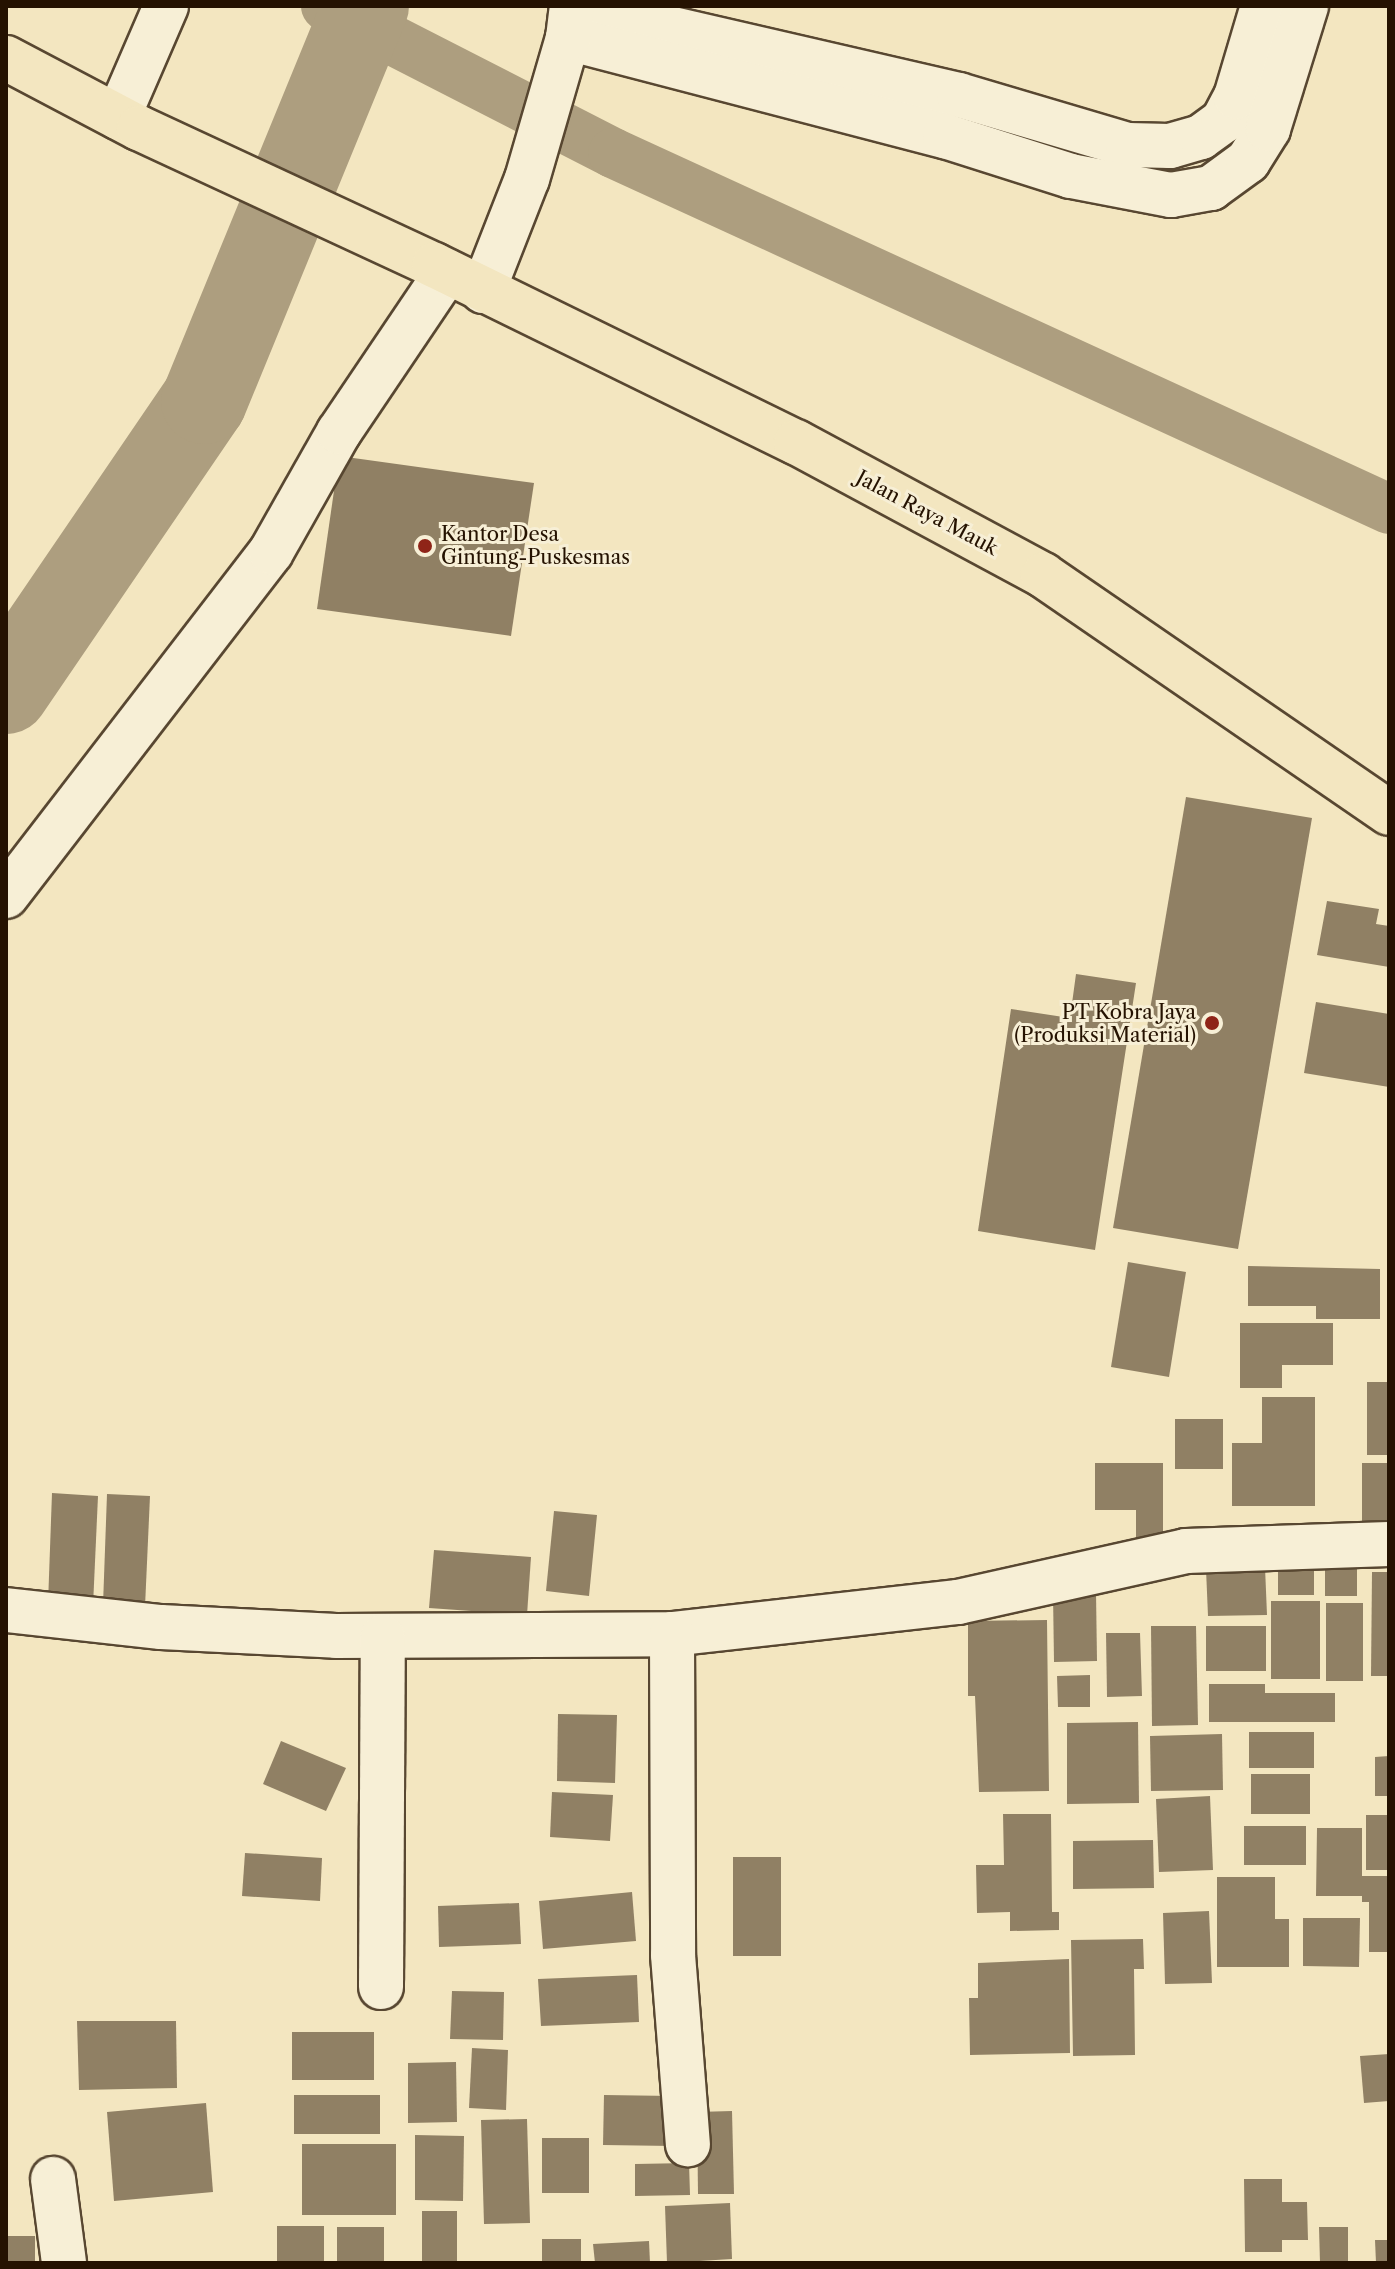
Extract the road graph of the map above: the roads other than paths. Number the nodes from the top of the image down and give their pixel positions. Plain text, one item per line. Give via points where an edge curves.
1 (1263, 6) edge
2 (1306, 6) edge
3 (571, 17) edge
4 (160, 21) edge
5 (6, 58) edge
6 (128, 122) junction
7 (1078, 133) junction
8 (1071, 176) junction
9 (455, 276) junction
10 (1389, 813) edge
11 (6, 896) edge
12 (1389, 1544) edge
13 (6, 1610) edge
14 (672, 1634) junction
15 (383, 1637) junction
16 (381, 1987) dead end
17 (688, 2144) dead end
18 (53, 2179) dead end
19 (64, 2263) edge

1 - 7 street via 1236,97 1223,121 1201,137 1170,146 1128,145
2 - 8 street via 1268,129 1248,161 1211,188 1171,195
3 - 7 street via 959,95
3 - 8 street
3 - 9 street via 527,179
4 - 6 street
5 - 6 main road, Jalan Raya Mauk
6 - 9 main road, Jalan Raya Mauk
7 - 8 street
9 - 10 main road, Jalan Raya Mauk via 796,442 1043,575
9 - 11 street via 339,432 271,552
12 - 14 street via 1186,1551 958,1602
13 - 15 street via 161,1627
14 - 15 street
14 - 17 street via 673,1955
15 - 16 street
18 - 19 street

